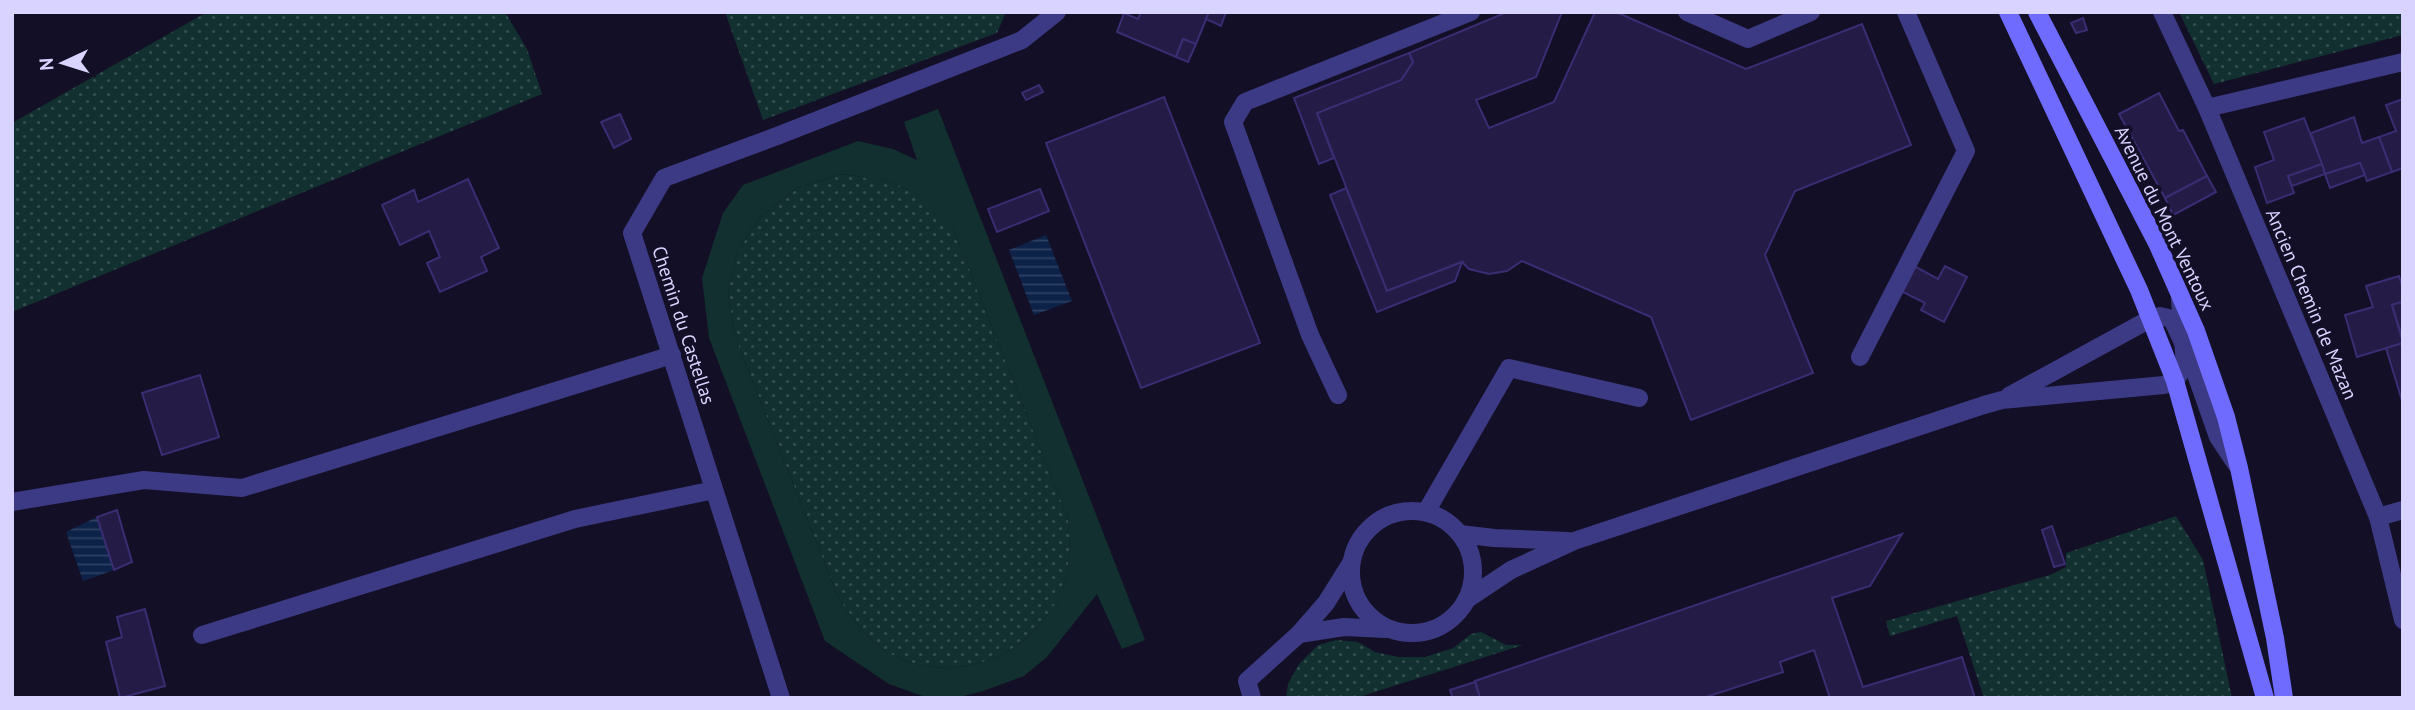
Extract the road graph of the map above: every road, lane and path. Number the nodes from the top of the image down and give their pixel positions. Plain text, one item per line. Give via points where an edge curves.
1 (1057, 12) edge
2 (1471, 12) edge
3 (1687, 12) edge
4 (1811, 12) edge
5 (1906, 12) edge
6 (2008, 12) edge
7 (2037, 12) edge
8 (2162, 12) edge
9 (2403, 62) edge
10 (2207, 108) junction
11 (2180, 293) junction
12 (2150, 319) junction
13 (2185, 347) junction
14 (672, 355) junction
15 (1860, 357) dead end
16 (2175, 381) junction
17 (1338, 395) dead end
18 (1639, 398) dead end
19 (2003, 400) junction
20 (2239, 468) junction
21 (714, 490) junction
22 (12, 502) edge
23 (2403, 510) edge
24 (1426, 512) junction
25 (2378, 517) junction
26 (1460, 534) junction
27 (1574, 541) junction
28 (1351, 563) junction
29 (1466, 600) junction
30 (2403, 620) edge
31 (1388, 629) junction
32 (1299, 634) junction
33 (202, 635) dead end
34 (781, 698) edge
35 (1252, 698) edge
36 (2265, 698) edge
37 (2284, 698) edge

1 - 14 street, Chemin du Castellas via 1022,40 664,178 632,233
2 - 17 street via 1245,102 1233,122 1310,335
3 - 4 street via 1748,39
5 - 15 street via 1966,151
6 - 12 main road
7 - 11 main road, Avenue du Mont Ventoux
8 - 10 street, Ancien Chemin de Mazan
9 - 10 street
10 - 25 street, Ancien Chemin de Mazan
11 - 13 street
11 - 20 main road, Avenue du Mont Ventoux via 2226,417
12 - 13 street via 2172,319
12 - 16 main road
12 - 19 street
13 - 16 street via 2185,365
13 - 20 street via 2218,437
14 - 21 street, Chemin du Castellas
14 - 22 street via 242,488 144,480
16 - 19 street
16 - 36 main road
18 - 24 street via 1509,368
19 - 27 street
20 - 37 main road, Avenue du Mont Ventoux
21 - 33 street via 575,519
21 - 34 street, Chemin du Castellas
23 - 25 street
24 - 26 street via 1445,520
24 - 28 street via 1386,516 1369,527
25 - 30 street, Ancien Chemin de Mazan
26 - 27 street
26 - 29 street via 1470,552 1473,572
27 - 29 street via 1511,570
28 - 31 street via 1351,583 1358,602
28 - 32 street
29 - 31 street via 1446,623 1427,631
31 - 32 street via 1344,627
32 - 35 street via 1247,681

